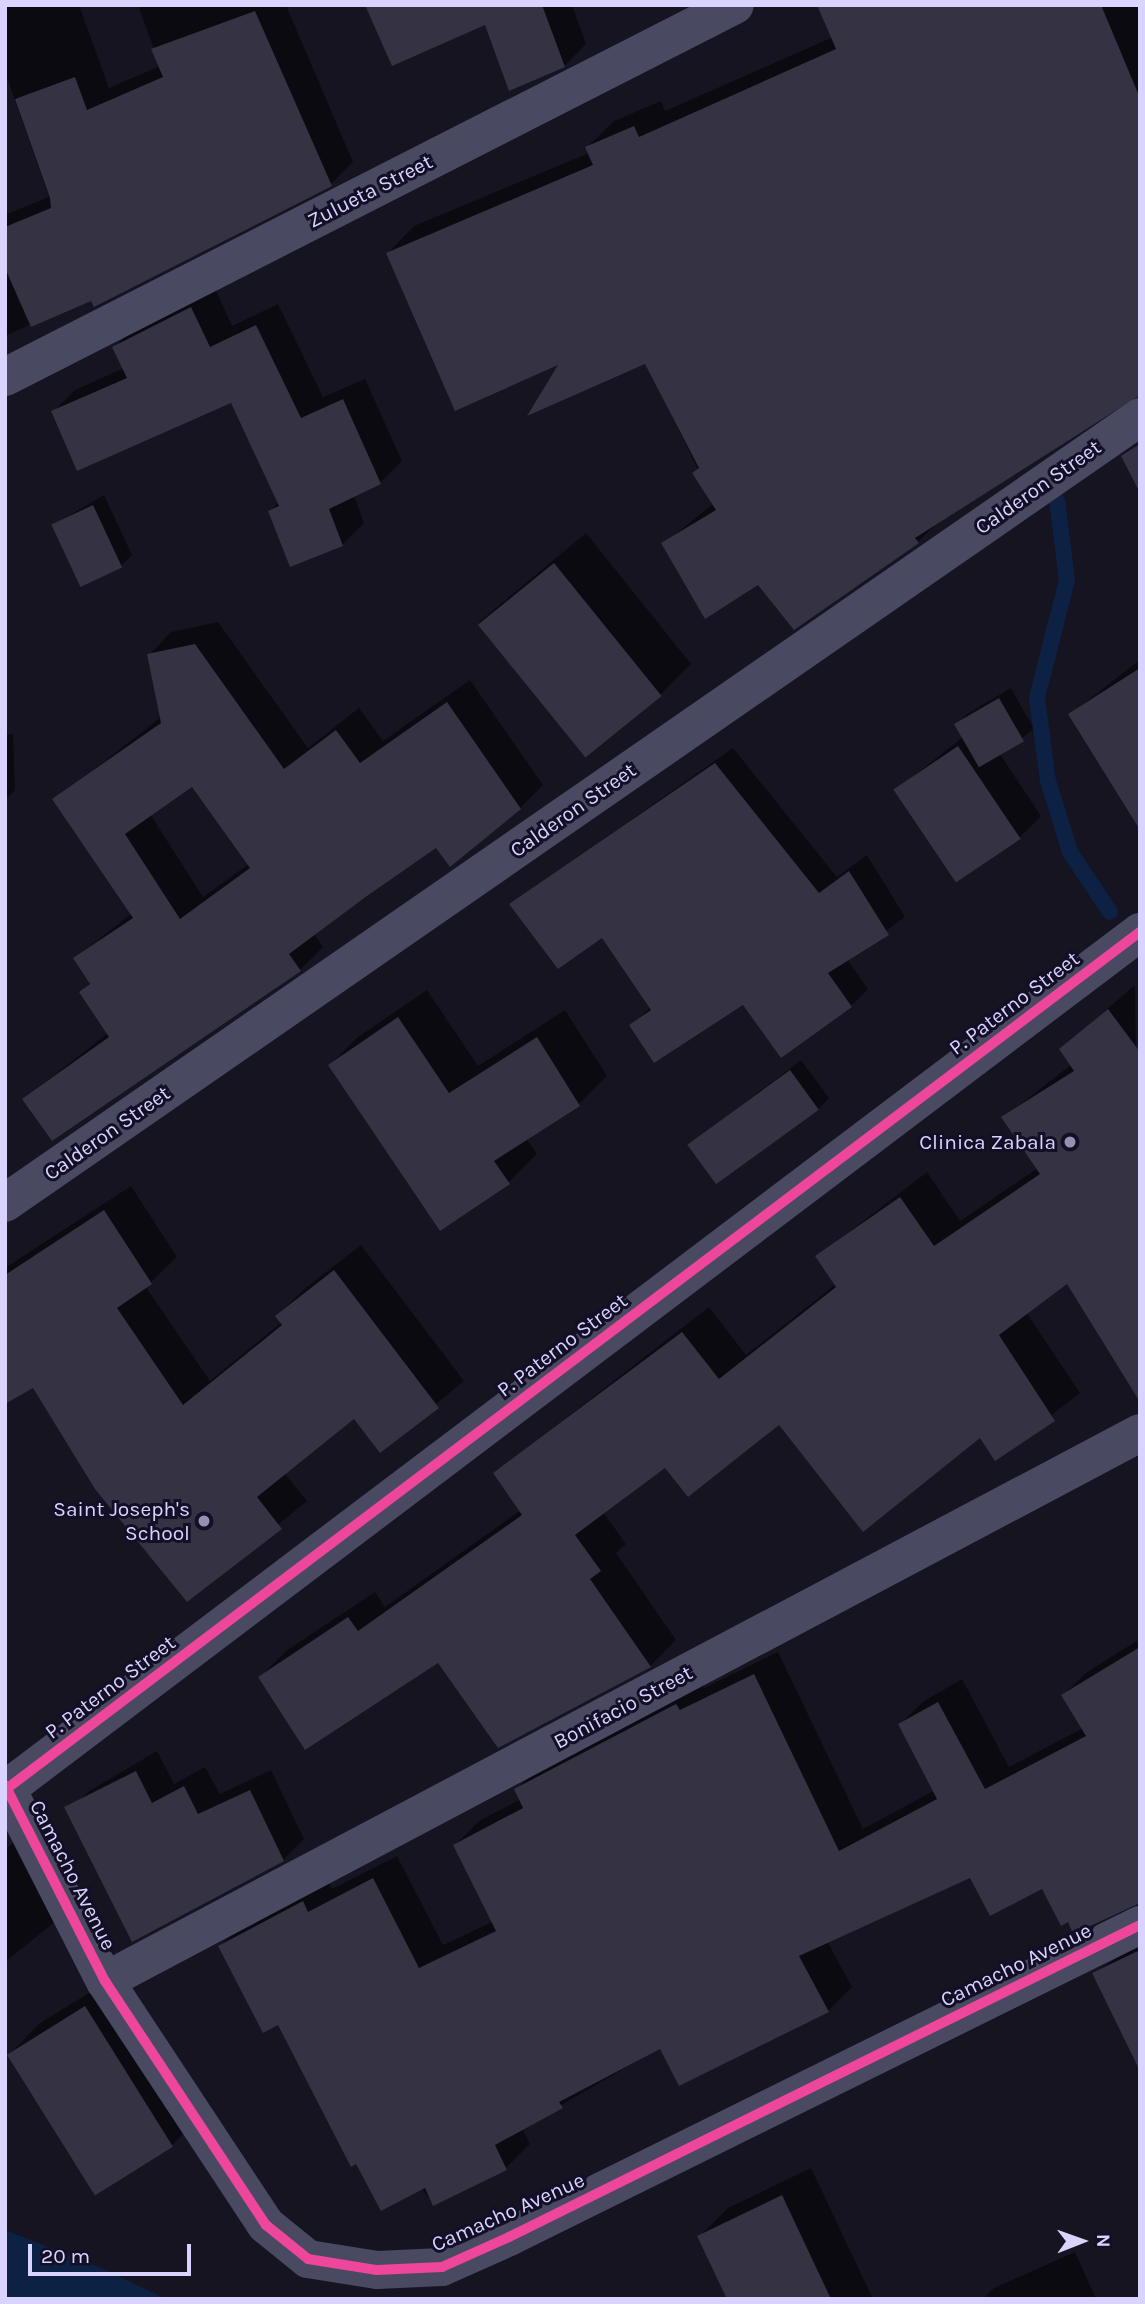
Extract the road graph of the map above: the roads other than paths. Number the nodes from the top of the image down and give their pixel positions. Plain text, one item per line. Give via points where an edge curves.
1 (735, 5) edge
2 (5, 377) edge
3 (1140, 416) edge
4 (1140, 932) edge
5 (5, 1203) edge
6 (1140, 1433) edge
7 (6, 1788) edge
8 (1140, 1925) edge
9 (105, 1981) junction

1 - 2 street, Zulueta Street
3 - 5 street, Calderon Street
4 - 7 street, P. Paterno Street
6 - 9 street, Bonifacio Street
7 - 9 street, Camacho Avenue
8 - 9 street, Camacho Avenue via 442,2267 377,2270 308,2259 266,2225

